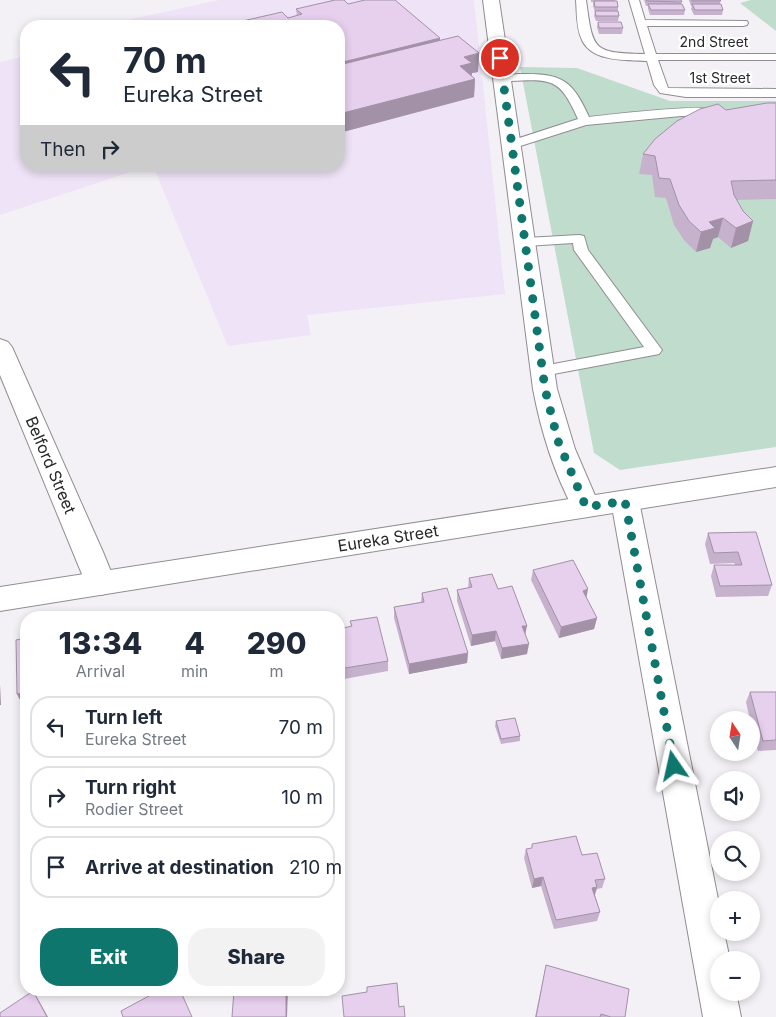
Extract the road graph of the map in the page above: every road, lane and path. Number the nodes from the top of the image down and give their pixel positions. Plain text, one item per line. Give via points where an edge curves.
1 (491, 0) edge
2 (581, 0) edge
3 (634, 0) edge
4 (642, 23) junction
5 (743, 23) dead end
6 (652, 58) junction
7 (776, 58) edge
8 (502, 78) junction
9 (776, 93) edge
10 (730, 111) edge
11 (585, 121) junction
12 (511, 145) junction
13 (526, 242) junction
14 (0, 346) edge
15 (543, 371) junction
16 (776, 477) edge
17 (625, 501) junction
18 (586, 507) junction
19 (101, 584) junction
20 (0, 599) edge
21 (722, 1017) edge

1 - 8 street
2 - 6 lane, 2nd Street via 586,36 592,47 614,56
3 - 4 lane
4 - 5 lane
4 - 6 lane
6 - 7 lane, 2nd Street
6 - 9 lane, 1st Street via 664,91 686,94
8 - 11 lane via 548,78 562,84 572,93
8 - 12 street
10 - 11 lane
11 - 12 lane
12 - 13 street
13 - 15 street
13 - 15 lane via 579,239 581,250 654,350
14 - 19 street, Belford Street
15 - 18 street via 553,425
16 - 17 street, Eureka Street
17 - 18 street, Eureka Street
17 - 21 street
18 - 19 street, Eureka Street
19 - 20 street, Eureka Street

